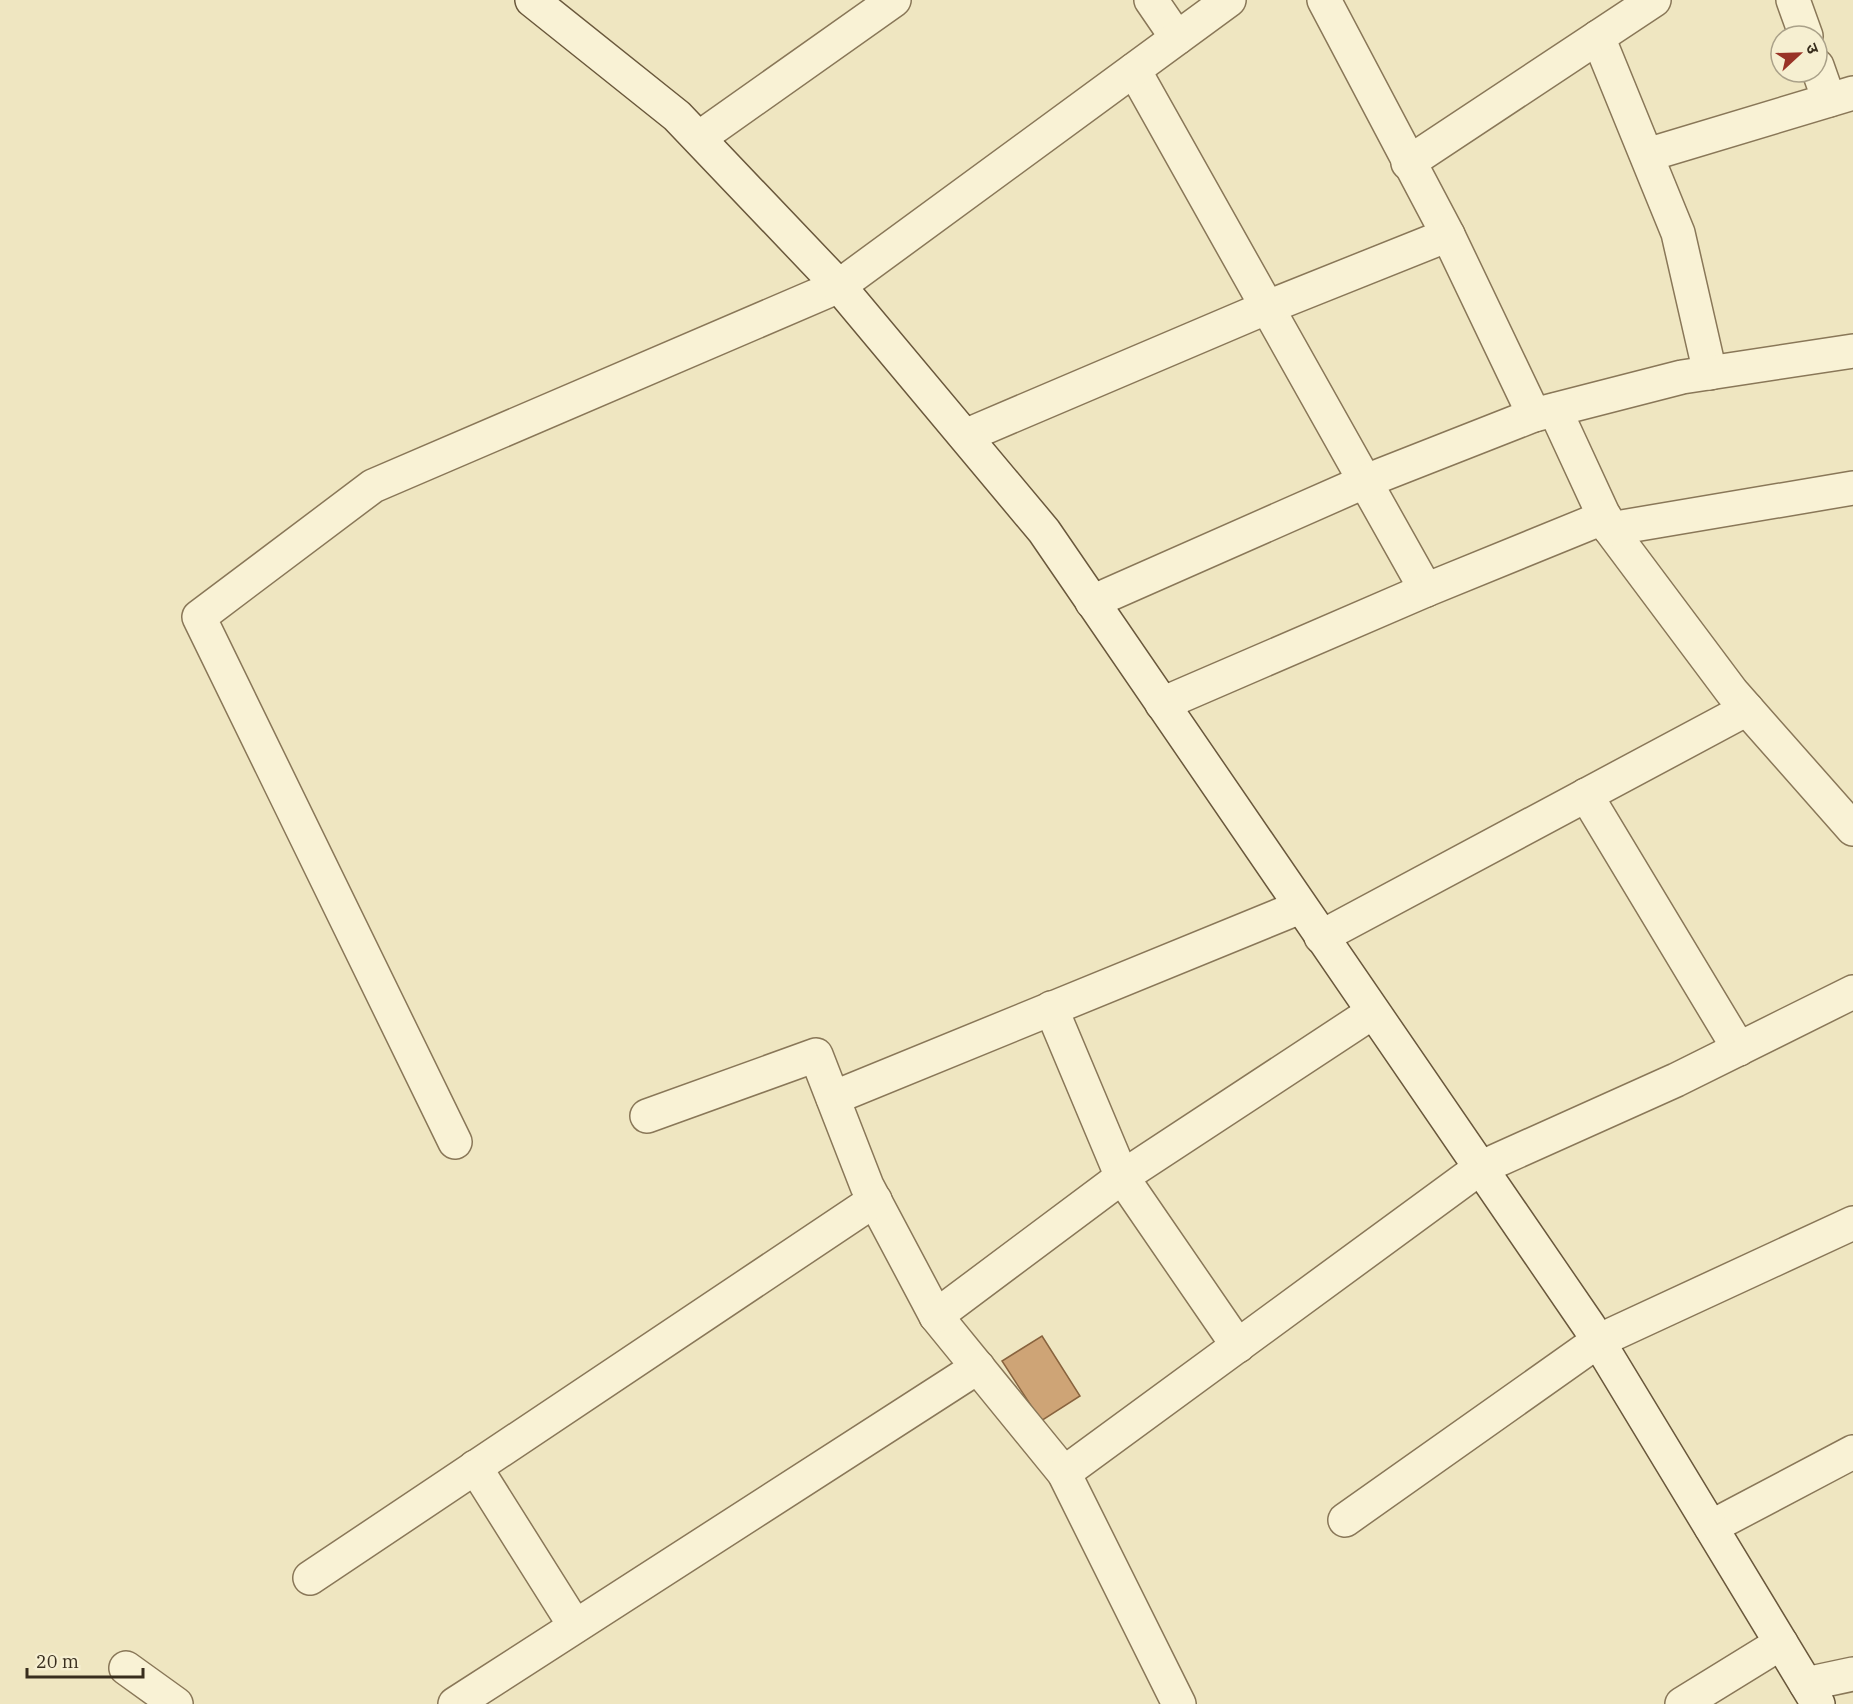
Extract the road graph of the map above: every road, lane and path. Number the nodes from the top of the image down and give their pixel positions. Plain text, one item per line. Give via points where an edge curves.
1 (532, 0) edge
2 (894, 0) edge
3 (1151, 0) edge
4 (1229, 0) edge
5 (1324, 0) edge
6 (1654, 0) edge
7 (1793, 0) edge
8 (1802, 24) edge
9 (1599, 37) junction
10 (1177, 38) junction
11 (1134, 70) junction
12 (1829, 81) edge
13 (1841, 96) edge
14 (699, 138) junction
15 (1647, 155) junction
16 (1408, 163) junction
17 (1448, 235) junction
18 (839, 286) junction
19 (1268, 307) junction
20 (1853, 351) edge
21 (1710, 373) junction
22 (1545, 413) junction
23 (965, 436) junction
24 (1366, 481) junction
25 (1853, 488) edge
26 (1607, 523) junction
27 (1426, 590) junction
28 (1092, 602) junction
29 (1162, 704) junction
30 (1747, 709) junction
31 (1587, 795) junction
32 (1853, 829) edge
33 (1300, 907) junction
34 (1321, 937) junction
35 (1853, 992) edge
36 (1051, 1008) junction
37 (1373, 1012) junction
38 (1739, 1049) junction
39 (833, 1098) junction
40 (647, 1116) dead end
41 (455, 1142) dead end
42 (1480, 1168) junction
43 (1122, 1177) junction
44 (875, 1200) junction
45 (1853, 1223) edge
46 (936, 1316) junction
47 (1598, 1341) junction
48 (1238, 1346) junction
49 (978, 1367) junction
50 (1853, 1452) edge
51 (475, 1467) junction
52 (1064, 1473) junction
53 (1346, 1520) dead end
54 (1711, 1527) junction
55 (310, 1578) dead end
56 (575, 1626) junction
57 (1781, 1643) junction
58 (126, 1668) dead end
59 (1853, 1674) edge
60 (1812, 1694) edge
61 (176, 1704) edge
62 (455, 1704) edge
63 (1179, 1704) edge
64 (1682, 1704) edge

1 - 14 street
2 - 14 street
3 - 10 street
4 - 10 street
5 - 16 street
6 - 9 street
7 - 8 street
9 - 15 street
9 - 16 street
10 - 11 street
11 - 18 street
11 - 19 street
12 - 13 street
13 - 15 street
14 - 18 street
15 - 21 street via 1678,232
16 - 17 street
17 - 19 street
17 - 22 street
18 - 23 street
18 - 41 street via 373,486 199,617
19 - 23 street
19 - 24 street
20 - 21 street
21 - 22 street
22 - 24 street
22 - 26 street
23 - 28 street via 1044,531
24 - 27 street
24 - 28 street
25 - 26 street
26 - 27 street
26 - 30 street
27 - 29 street
28 - 29 street
29 - 33 street
30 - 31 street
30 - 32 street
31 - 34 street
31 - 38 street
33 - 34 street
33 - 36 street
34 - 37 street
35 - 38 street
36 - 39 street
36 - 43 street
37 - 42 street
37 - 43 street
38 - 42 street
39 - 40 street via 816,1055
39 - 44 street
42 - 47 street
42 - 48 street
43 - 46 street
43 - 48 street
44 - 46 street
44 - 51 street
45 - 47 street
46 - 49 street
47 - 53 street
47 - 54 street
48 - 52 street
49 - 52 street
49 - 56 street
50 - 54 street
51 - 55 street
51 - 56 street
52 - 63 street
54 - 57 street
56 - 62 street
57 - 60 street
57 - 64 street
58 - 61 street
59 - 60 street

